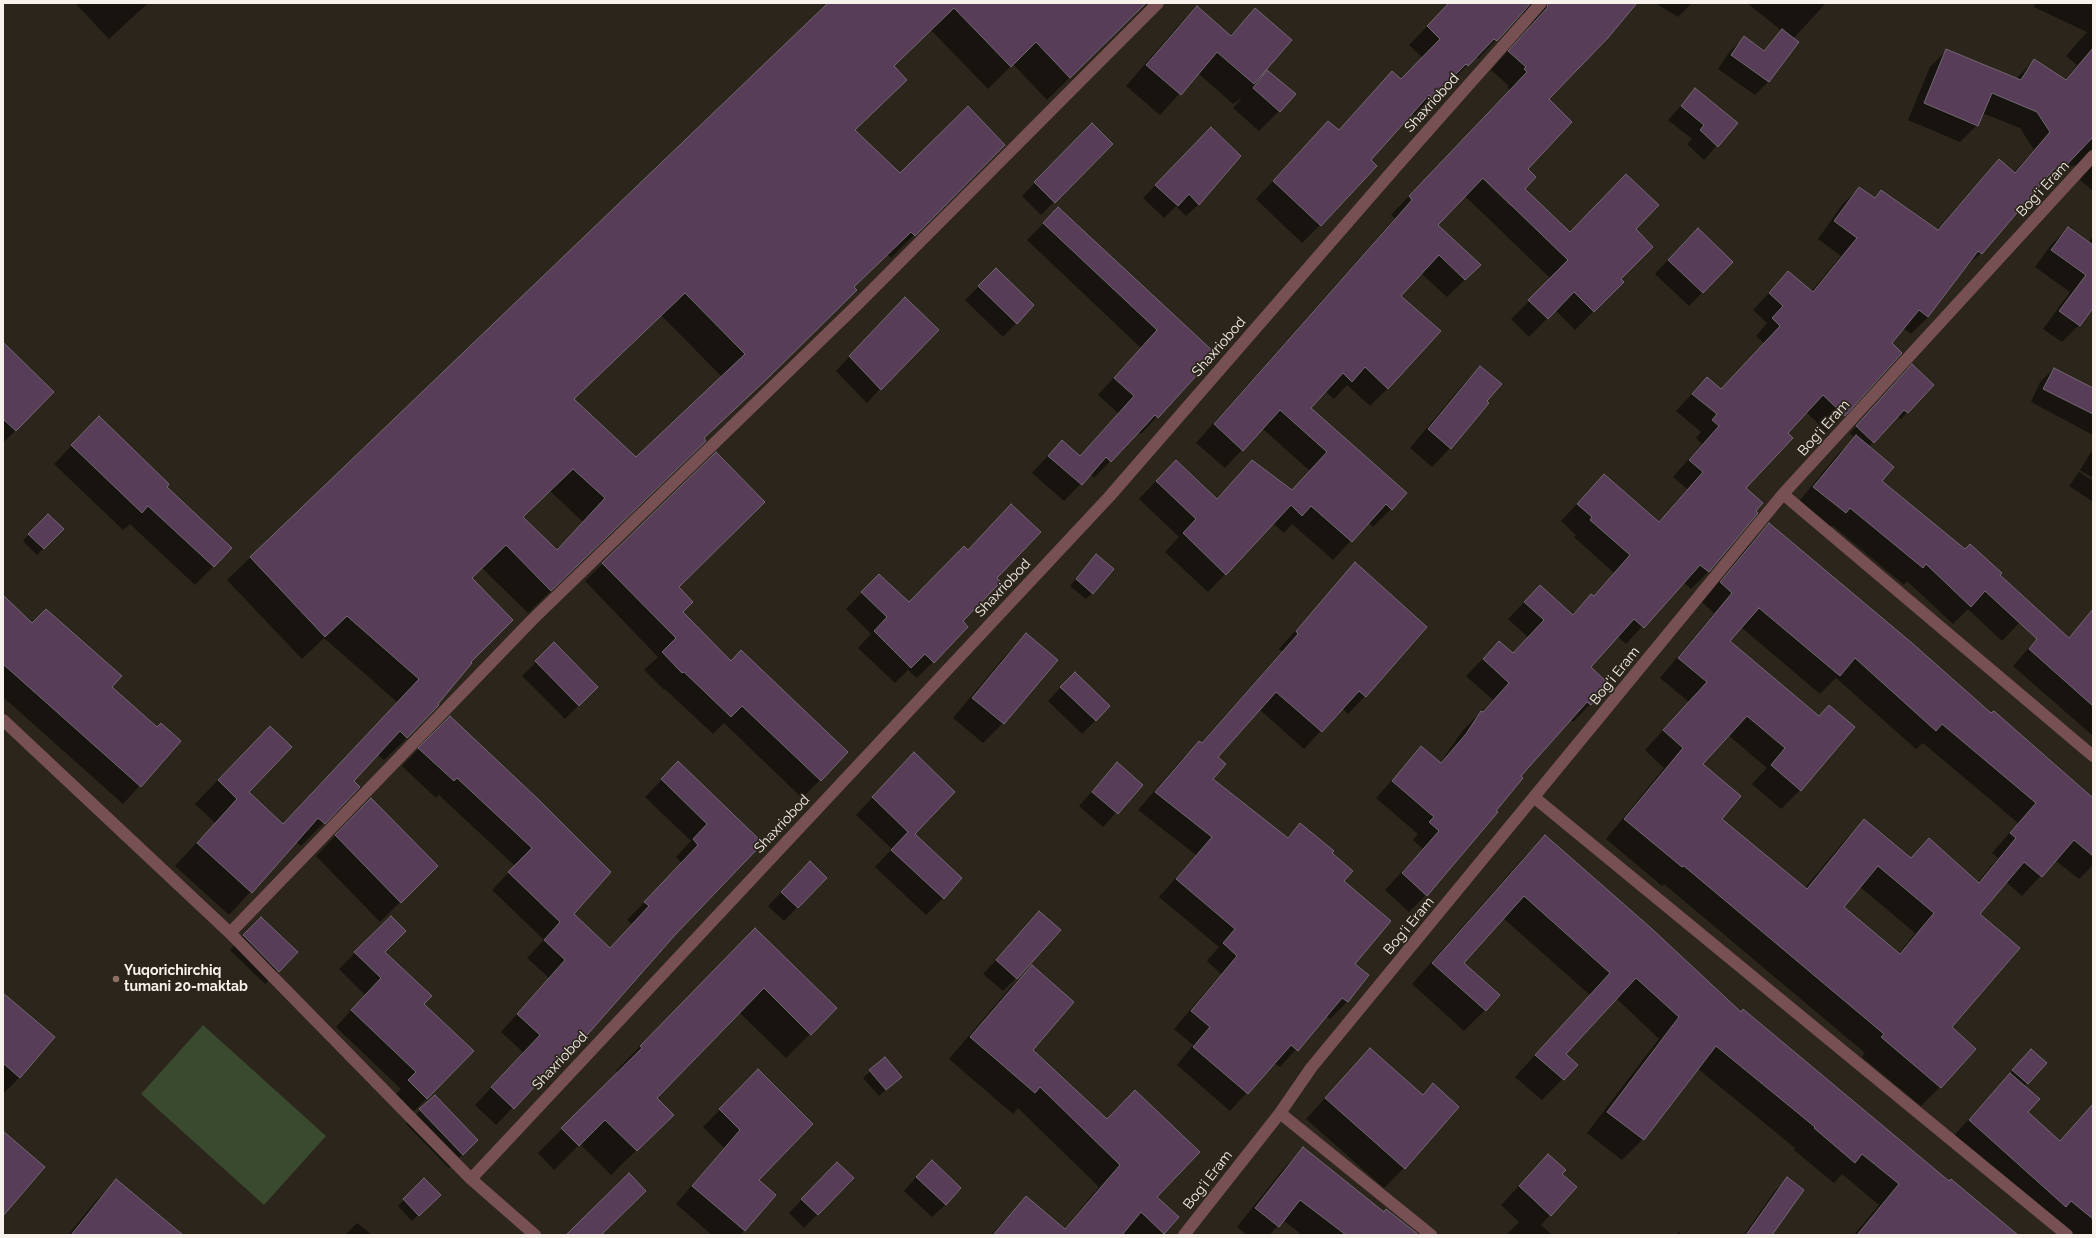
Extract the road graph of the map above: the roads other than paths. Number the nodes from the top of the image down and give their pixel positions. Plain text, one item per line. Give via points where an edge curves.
1 (1158, 3) edge
2 (1541, 3) edge
3 (2093, 156) edge
4 (1784, 494) junction
5 (3, 720) edge
6 (2093, 756) edge
7 (1535, 798) junction
8 (230, 933) junction
9 (1280, 1112) junction
10 (471, 1179) junction
11 (535, 1235) edge
12 (1184, 1235) edge
13 (1431, 1235) edge
14 (2067, 1235) edge

1 - 8 street via 857,305 532,620
2 - 10 street, Shaxriobod via 1109,497
3 - 4 street, Bog'i Eram
4 - 6 street
4 - 7 street, Bog'i Eram
5 - 8 street
7 - 9 street, Bog'i Eram via 1311,1068
7 - 14 street
8 - 10 street
9 - 12 street, Bog'i Eram
9 - 13 street
10 - 11 street

